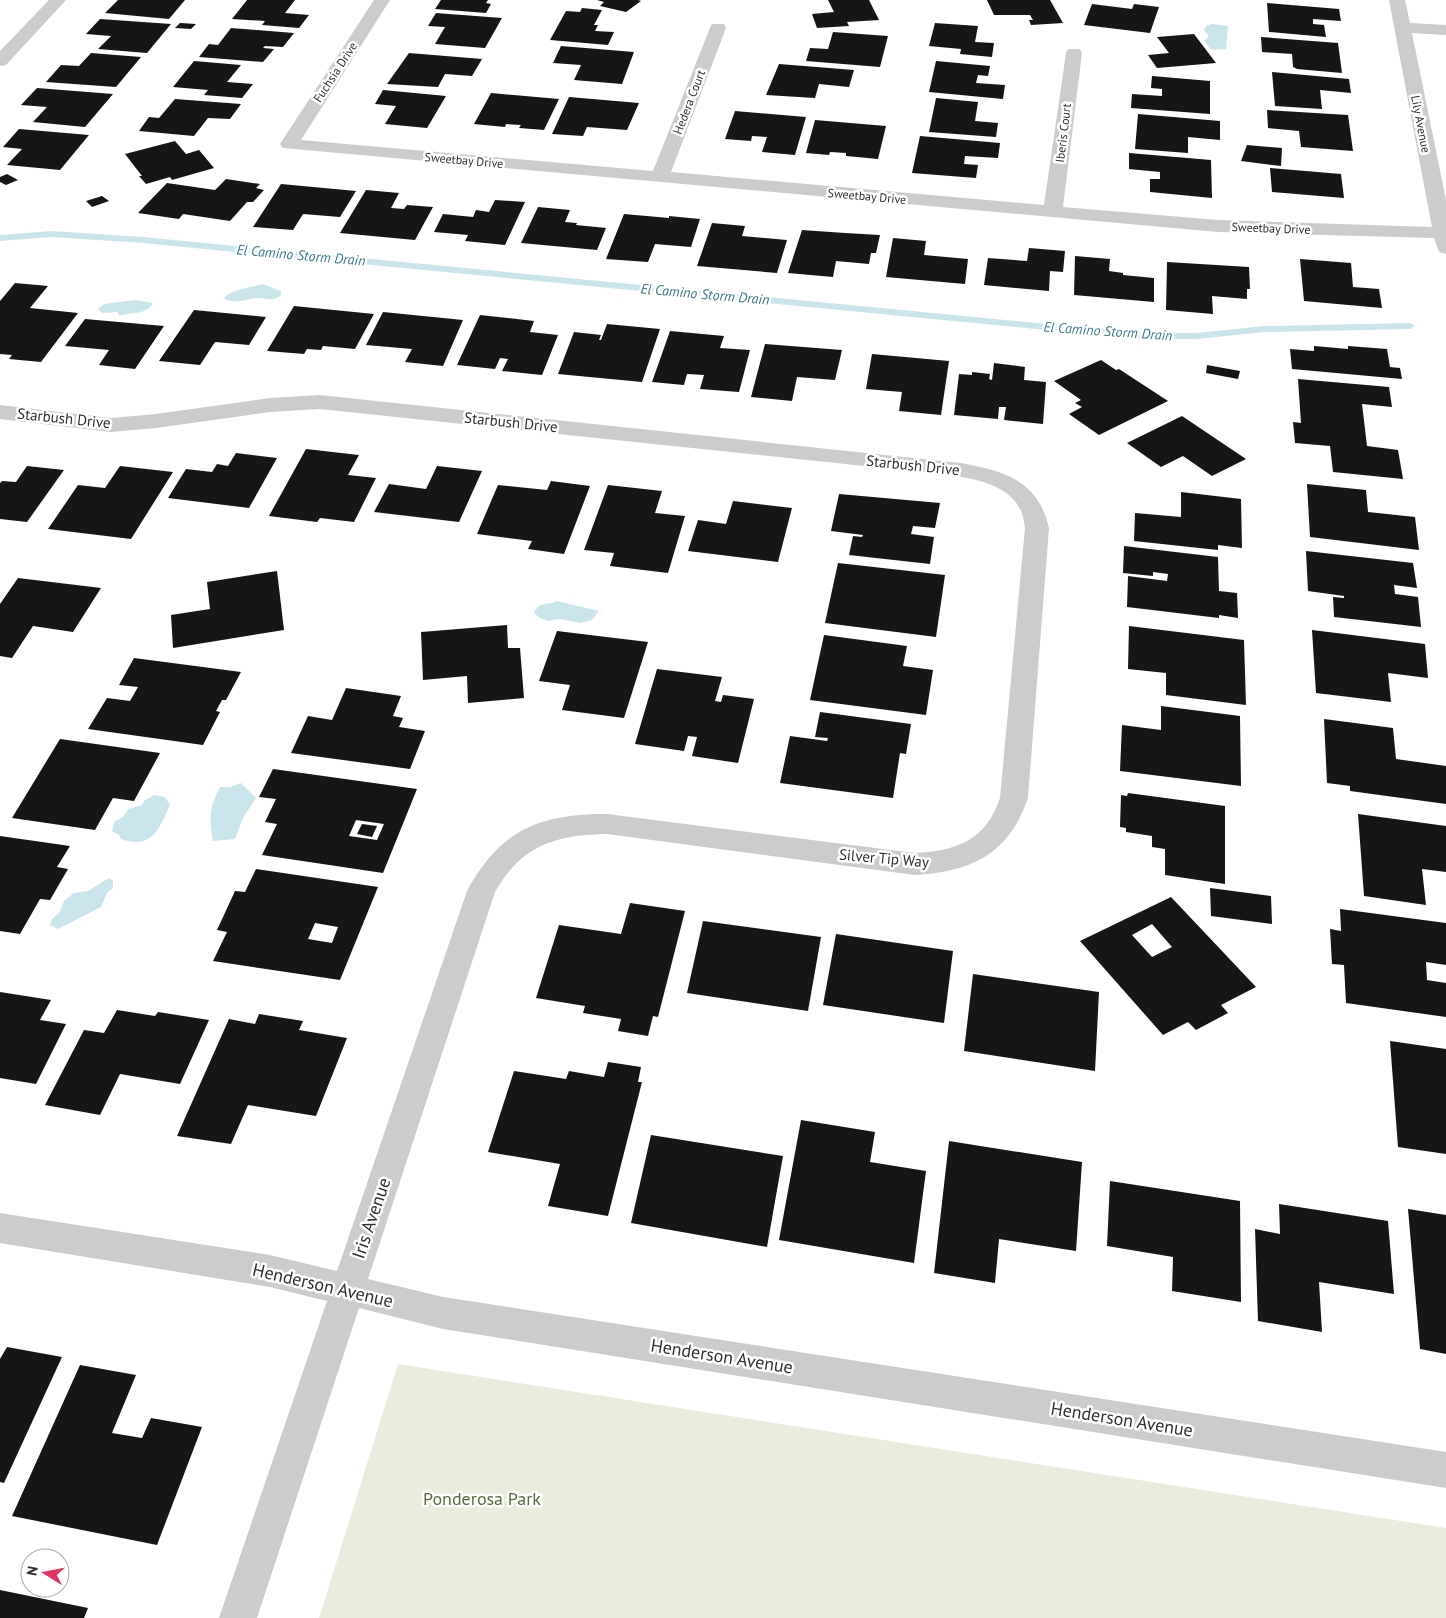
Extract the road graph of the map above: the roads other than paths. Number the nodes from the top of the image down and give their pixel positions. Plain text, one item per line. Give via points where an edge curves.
1 (58, 0) edge
2 (382, 0) edge
3 (1397, 0) edge
4 (1402, 27) junction
5 (718, 28) dead end
6 (1446, 30) edge
7 (1074, 53) dead end
8 (0, 61) edge
9 (289, 144) joint
10 (660, 177) junction
11 (1053, 212) junction
12 (1445, 238) edge
13 (0, 412) edge
14 (1018, 491) joint
15 (533, 837) joint
16 (0, 1228) edge
17 (347, 1289) junction
18 (1446, 1470) edge
19 (238, 1618) edge

1 - 8 street
2 - 9 street, Fuchsia Drive
3 - 4 street, Lily Avenue
4 - 6 street
4 - 12 street, Lily Avenue
5 - 10 street, Hedera Court
7 - 11 street, Iberis Court
9 - 10 street, Sweetbay Drive
10 - 11 street, Sweetbay Drive
11 - 12 street, Sweetbay Drive via 1218,226
13 - 14 street, Starbush Drive via 111,424 156,421 270,404 320,402 950,468 983,473
14 - 15 street, Silver Tip Way via 1029,503 1037,528 1014,798 1011,814 1002,828 980,848 946,861 915,864 607,824 567,825
15 - 17 street, Iris Avenue via 501,859 481,891
16 - 17 street, Henderson Avenue via 270,1271
17 - 18 street, Henderson Avenue via 443,1313
17 - 19 street, Iris Avenue

